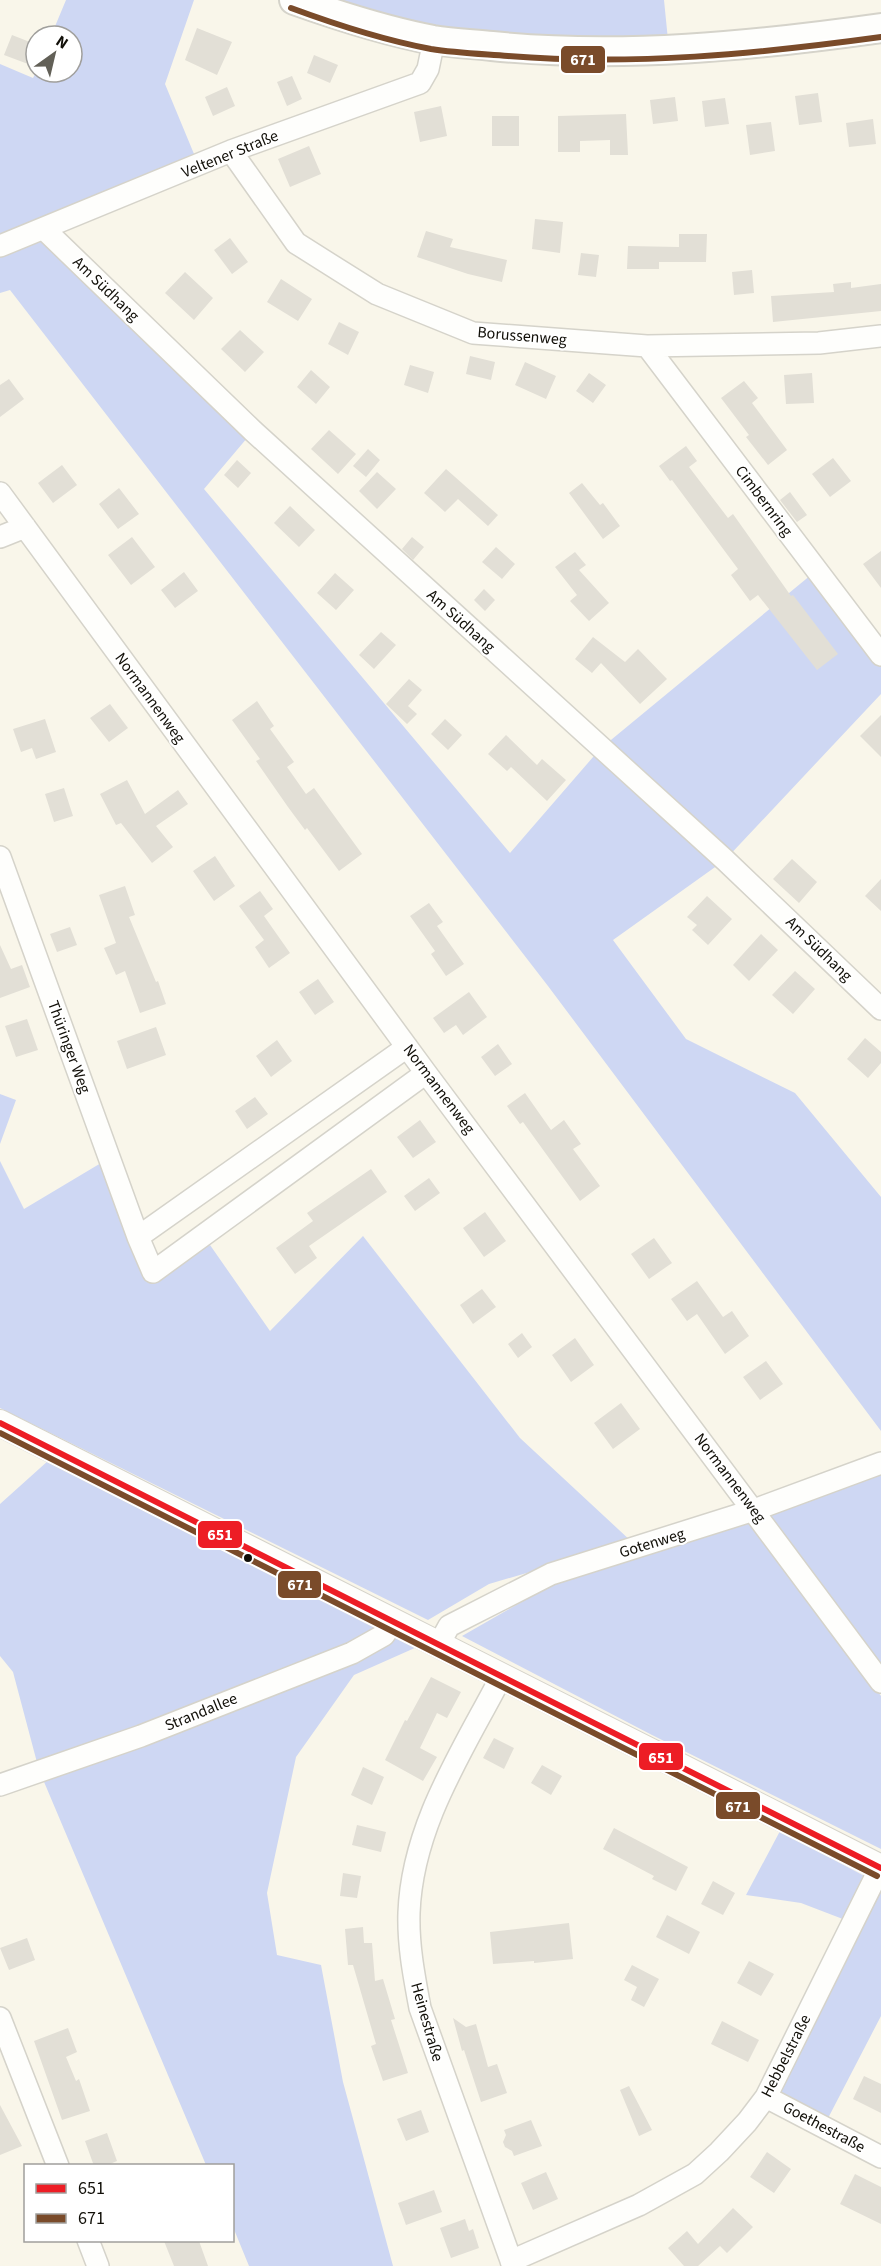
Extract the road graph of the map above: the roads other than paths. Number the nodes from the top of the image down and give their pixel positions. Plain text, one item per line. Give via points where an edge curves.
1 (294, 0) edge
2 (881, 28) edge
3 (434, 40) junction
4 (231, 151) junction
5 (44, 229) junction
6 (0, 246) edge
7 (881, 336) edge
8 (647, 346) junction
9 (0, 493) edge
10 (24, 527) junction
11 (0, 537) edge
12 (881, 655) edge
13 (0, 856) edge
14 (881, 1009) edge
15 (407, 1047) junction
16 (426, 1073) junction
17 (138, 1237) junction
18 (0, 1423) edge
19 (881, 1463) edge
20 (754, 1510) junction
21 (393, 1622) junction
22 (438, 1646) junction
23 (501, 1677) junction
24 (881, 1682) edge
25 (0, 1785) edge
26 (880, 1868) edge
27 (0, 2018) edge
28 (766, 2097) junction
29 (881, 2157) edge
30 (57, 2164) edge
31 (87, 2242) edge
32 (512, 2264) edge
33 (98, 2266) edge

1 - 3 main road
2 - 3 main road via 669,50 597,53
3 - 4 street, Veltener Straße via 428,69 420,83
4 - 5 street, Veltener Straße
4 - 8 street, Borussenweg via 296,243 377,294 473,333
5 - 6 street, Veltener Straße
5 - 14 street, Am Südhang via 253,431 725,860
7 - 8 street, Borussenweg via 819,343
8 - 12 street, Cimbernring
9 - 10 street, Normannenweg
10 - 11 street
10 - 15 street, Normannenweg
13 - 17 street, Thüringer Weg
15 - 16 street, Normannenweg
15 - 17 street
16 - 17 street, Thüringer Weg via 153,1272
16 - 20 street, Normannenweg
18 - 21 street
19 - 20 street, Gotenweg
20 - 22 street, Gotenweg via 551,1574 449,1626
20 - 24 street, Normannenweg
21 - 22 street
21 - 25 street, Strandallee via 384,1635 351,1653 141,1736
22 - 23 street
23 - 26 street
23 - 32 street, Heinestraße via 427,1822 418,1849 409,1913 412,1972 420,2008
26 - 28 street, Hebbelstraße
27 - 30 street
28 - 29 street, Goethestraße
28 - 32 street, Hebbelstraße via 726,2145 695,2174 639,2205
31 - 33 street

